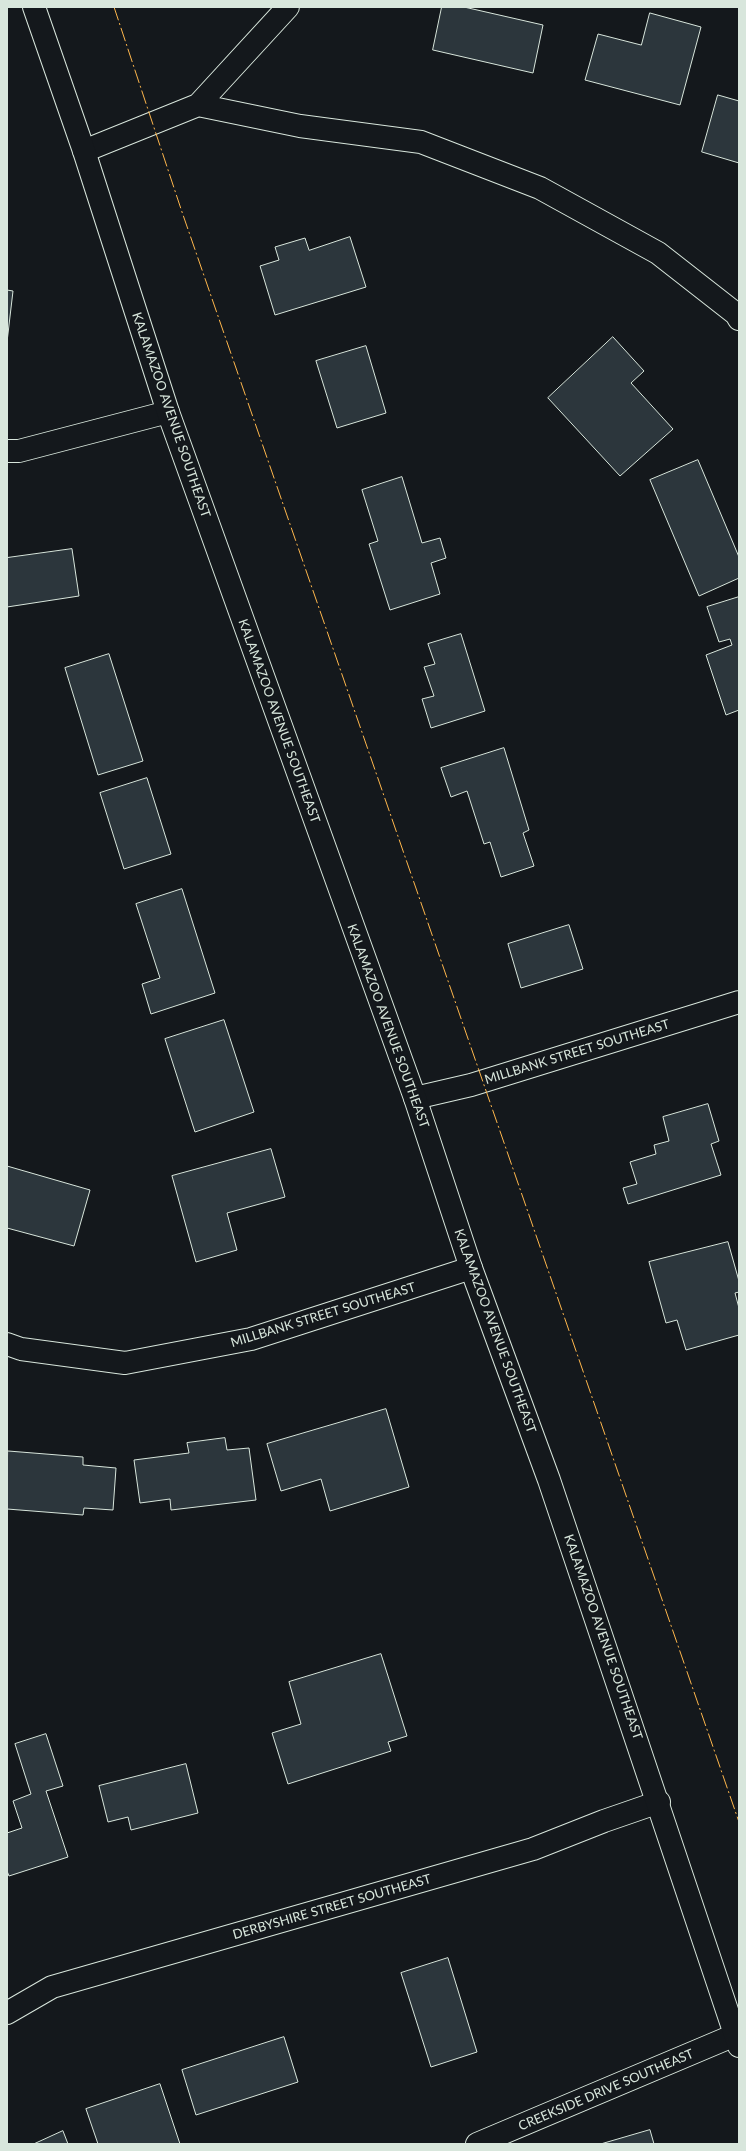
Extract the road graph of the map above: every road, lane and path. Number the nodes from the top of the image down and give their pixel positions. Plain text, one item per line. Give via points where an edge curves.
1 (34, 7) edge
2 (288, 7) edge
3 (198, 105) junction
4 (84, 151) junction
5 (738, 315) edge
6 (168, 412) junction
7 (7, 451) edge
8 (739, 1002) edge
9 (415, 1098) junction
10 (471, 1268) junction
11 (7, 1344) edge
12 (659, 1802) junction
13 (7, 2013) edge
14 (737, 2040) edge
15 (477, 2144) edge

1 - 4 street, KALAMAZOO AVENUE SOUTHEAST
2 - 3 street
3 - 4 street
3 - 5 street via 300,126 421,142 540,188 658,253
4 - 6 street, KALAMAZOO AVENUE SOUTHEAST
6 - 7 street
6 - 9 street, KALAMAZOO AVENUE SOUTHEAST
8 - 9 street, MILLBANK STREET SOUTHEAST via 471,1085
9 - 10 street, KALAMAZOO AVENUE SOUTHEAST
10 - 11 street, MILLBANK STREET SOUTHEAST via 251,1339 125,1363 21,1349
10 - 12 street, KALAMAZOO AVENUE SOUTHEAST via 549,1480
12 - 13 street, DERBYSHIRE STREET SOUTHEAST via 533,1849 52,1987
12 - 14 street, KALAMAZOO AVENUE SOUTHEAST
14 - 15 street, CREEKSIDE DRIVE SOUTHEAST

